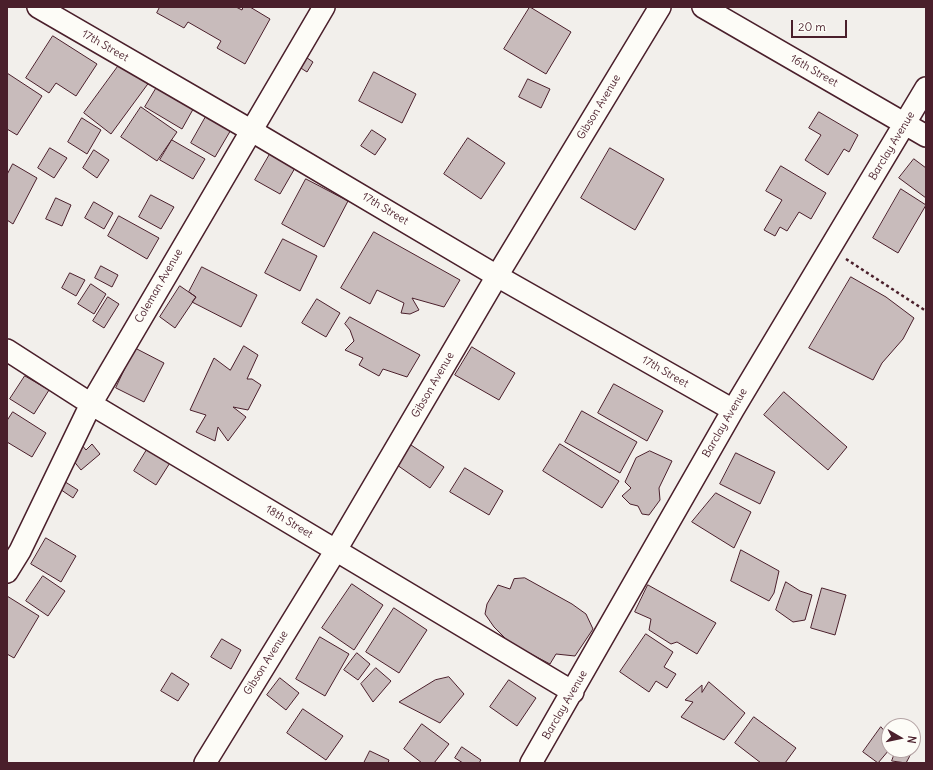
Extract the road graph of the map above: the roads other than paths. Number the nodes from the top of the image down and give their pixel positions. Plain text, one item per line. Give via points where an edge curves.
1 (38, 7) edge
2 (324, 7) edge
3 (660, 7) edge
4 (703, 7) edge
5 (926, 88) edge
6 (905, 124) junction
7 (252, 131) junction
8 (926, 136) edge
9 (497, 276) junction
10 (7, 350) edge
11 (91, 404) junction
12 (732, 410) junction
13 (336, 550) junction
14 (7, 572) edge
15 (572, 692) junction
16 (205, 763) edge
17 (531, 763) edge

1 - 7 street, 17th Street
2 - 7 street, Coleman Avenue
3 - 9 street, Gibson Avenue
4 - 6 street, 16th Street
5 - 6 street, Barclay Avenue
6 - 8 street, 16th Street
6 - 12 street, Barclay Avenue
7 - 9 street, 17th Street
7 - 11 street, Coleman Avenue
9 - 12 street, 17th Street
9 - 13 street, Gibson Avenue
10 - 11 street, 18th Street
11 - 13 street, 18th Street
11 - 14 street, Coleman Avenue via 20,551
12 - 15 street, Barclay Avenue
13 - 15 street, 18th Street
13 - 16 street, Gibson Avenue
15 - 17 street, Barclay Avenue

